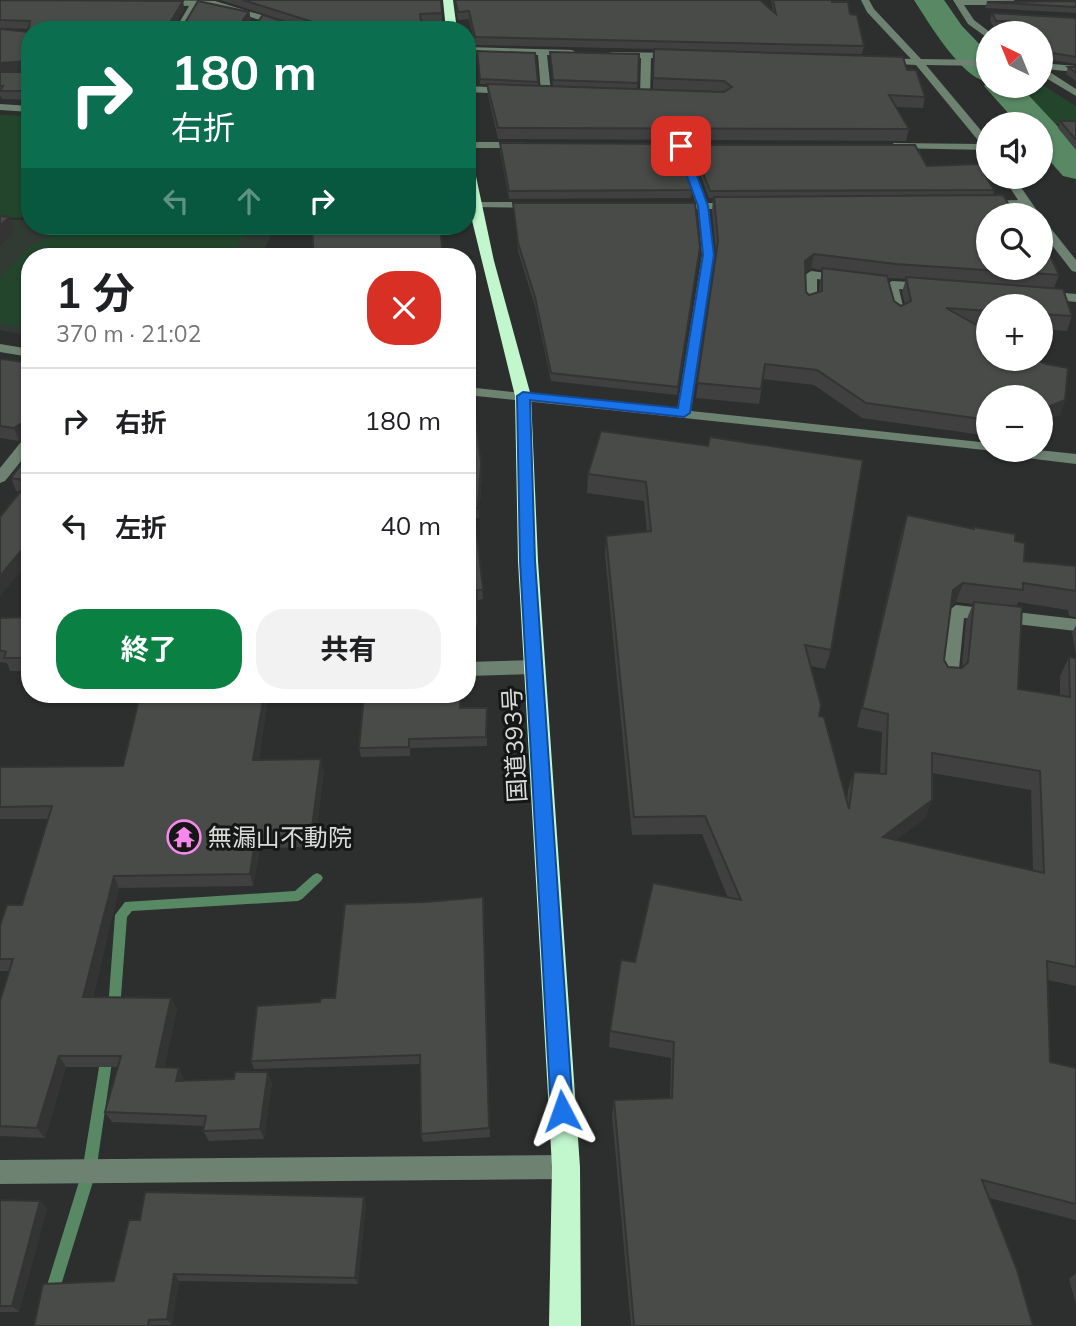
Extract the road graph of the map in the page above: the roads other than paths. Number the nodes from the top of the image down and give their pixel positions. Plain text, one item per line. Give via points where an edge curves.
1 (448, 0) edge
2 (865, 0) edge
3 (958, 1) edge
4 (1023, 2) edge
5 (154, 3) edge
6 (195, 4) junction
7 (966, 13) junction
8 (979, 14) dead end
9 (262, 16) junction
10 (185, 21) edge
11 (258, 21) edge
12 (278, 21) edge
13 (451, 21) edge
14 (976, 23) edge
15 (476, 50) edge
16 (542, 52) junction
17 (581, 53) edge
18 (607, 54) edge
19 (646, 55) junction
20 (687, 56) edge
21 (864, 61) edge
22 (919, 62) junction
23 (976, 63) edge
24 (1054, 68) edge
25 (1076, 69) edge
26 (1054, 77) edge
27 (476, 89) edge
28 (520, 91) edge
29 (533, 92) edge
30 (546, 92) junction
31 (559, 93) edge
32 (1076, 93) edge
33 (633, 95) edge
34 (645, 96) junction
35 (658, 96) edge
36 (0, 107) edge
37 (21, 108) edge
38 (976, 131) edge
39 (476, 145) edge
40 (534, 145) edge
41 (641, 146) edge
42 (681, 146) junction
43 (727, 146) edge
44 (879, 146) edge
45 (976, 147) edge
46 (972, 204) edge
47 (976, 204) edge
48 (476, 205) joint
49 (543, 205) edge
50 (663, 206) edge
51 (703, 206) junction
52 (743, 206) edge
53 (1053, 238) edge
54 (1076, 268) edge
55 (852, 280) edge
56 (945, 288) edge
57 (1053, 296) edge
58 (1076, 298) edge
59 (811, 304) edge
60 (899, 315) edge
61 (0, 348) edge
62 (21, 352) edge
63 (21, 353) edge
64 (0, 368) edge
65 (476, 392) edge
66 (523, 396) junction
67 (684, 413) junction
68 (976, 447) edge
69 (21, 451) edge
70 (1053, 456) edge
71 (1076, 458) edge
72 (0, 478) edge
73 (1076, 625) edge
74 (536, 667) junction
75 (476, 669) edge
76 (949, 679) edge
77 (566, 1167) junction
78 (0, 1172) edge
79 (565, 1326) edge

1 - 13 highway
2 - 22 street
3 - 4 street
3 - 7 street
5 - 6 street
6 - 9 street via 215,4
6 - 10 street
7 - 8 street
7 - 14 street
9 - 11 street
9 - 12 street
15 - 16 street
16 - 17 street
16 - 30 street
18 - 19 street
19 - 20 street
19 - 34 street
21 - 22 street
22 - 23 street
22 - 38 street
24 - 25 street
26 - 32 street
27 - 28 street
29 - 30 street
30 - 31 street
33 - 34 street
34 - 35 street
36 - 37 street
39 - 40 street
41 - 42 street
42 - 43 street
42 - 51 street
44 - 45 street
46 - 47 street
48 - 49 street
48 - 66 highway, 国道393号 via 486,261
50 - 51 street
51 - 52 street
51 - 67 street via 708,255
53 - 54 street
55 - 59 street via 811,275
56 - 60 street via 886,284
57 - 58 street
61 - 62 street
63 - 64 street
65 - 66 street
66 - 67 street
66 - 74 highway, 国道393号
67 - 68 street
69 - 72 street
70 - 71 street
73 - 76 street via 956,611
74 - 75 street
74 - 77 highway, 国道393号
77 - 78 street
77 - 79 highway, 国道393号

